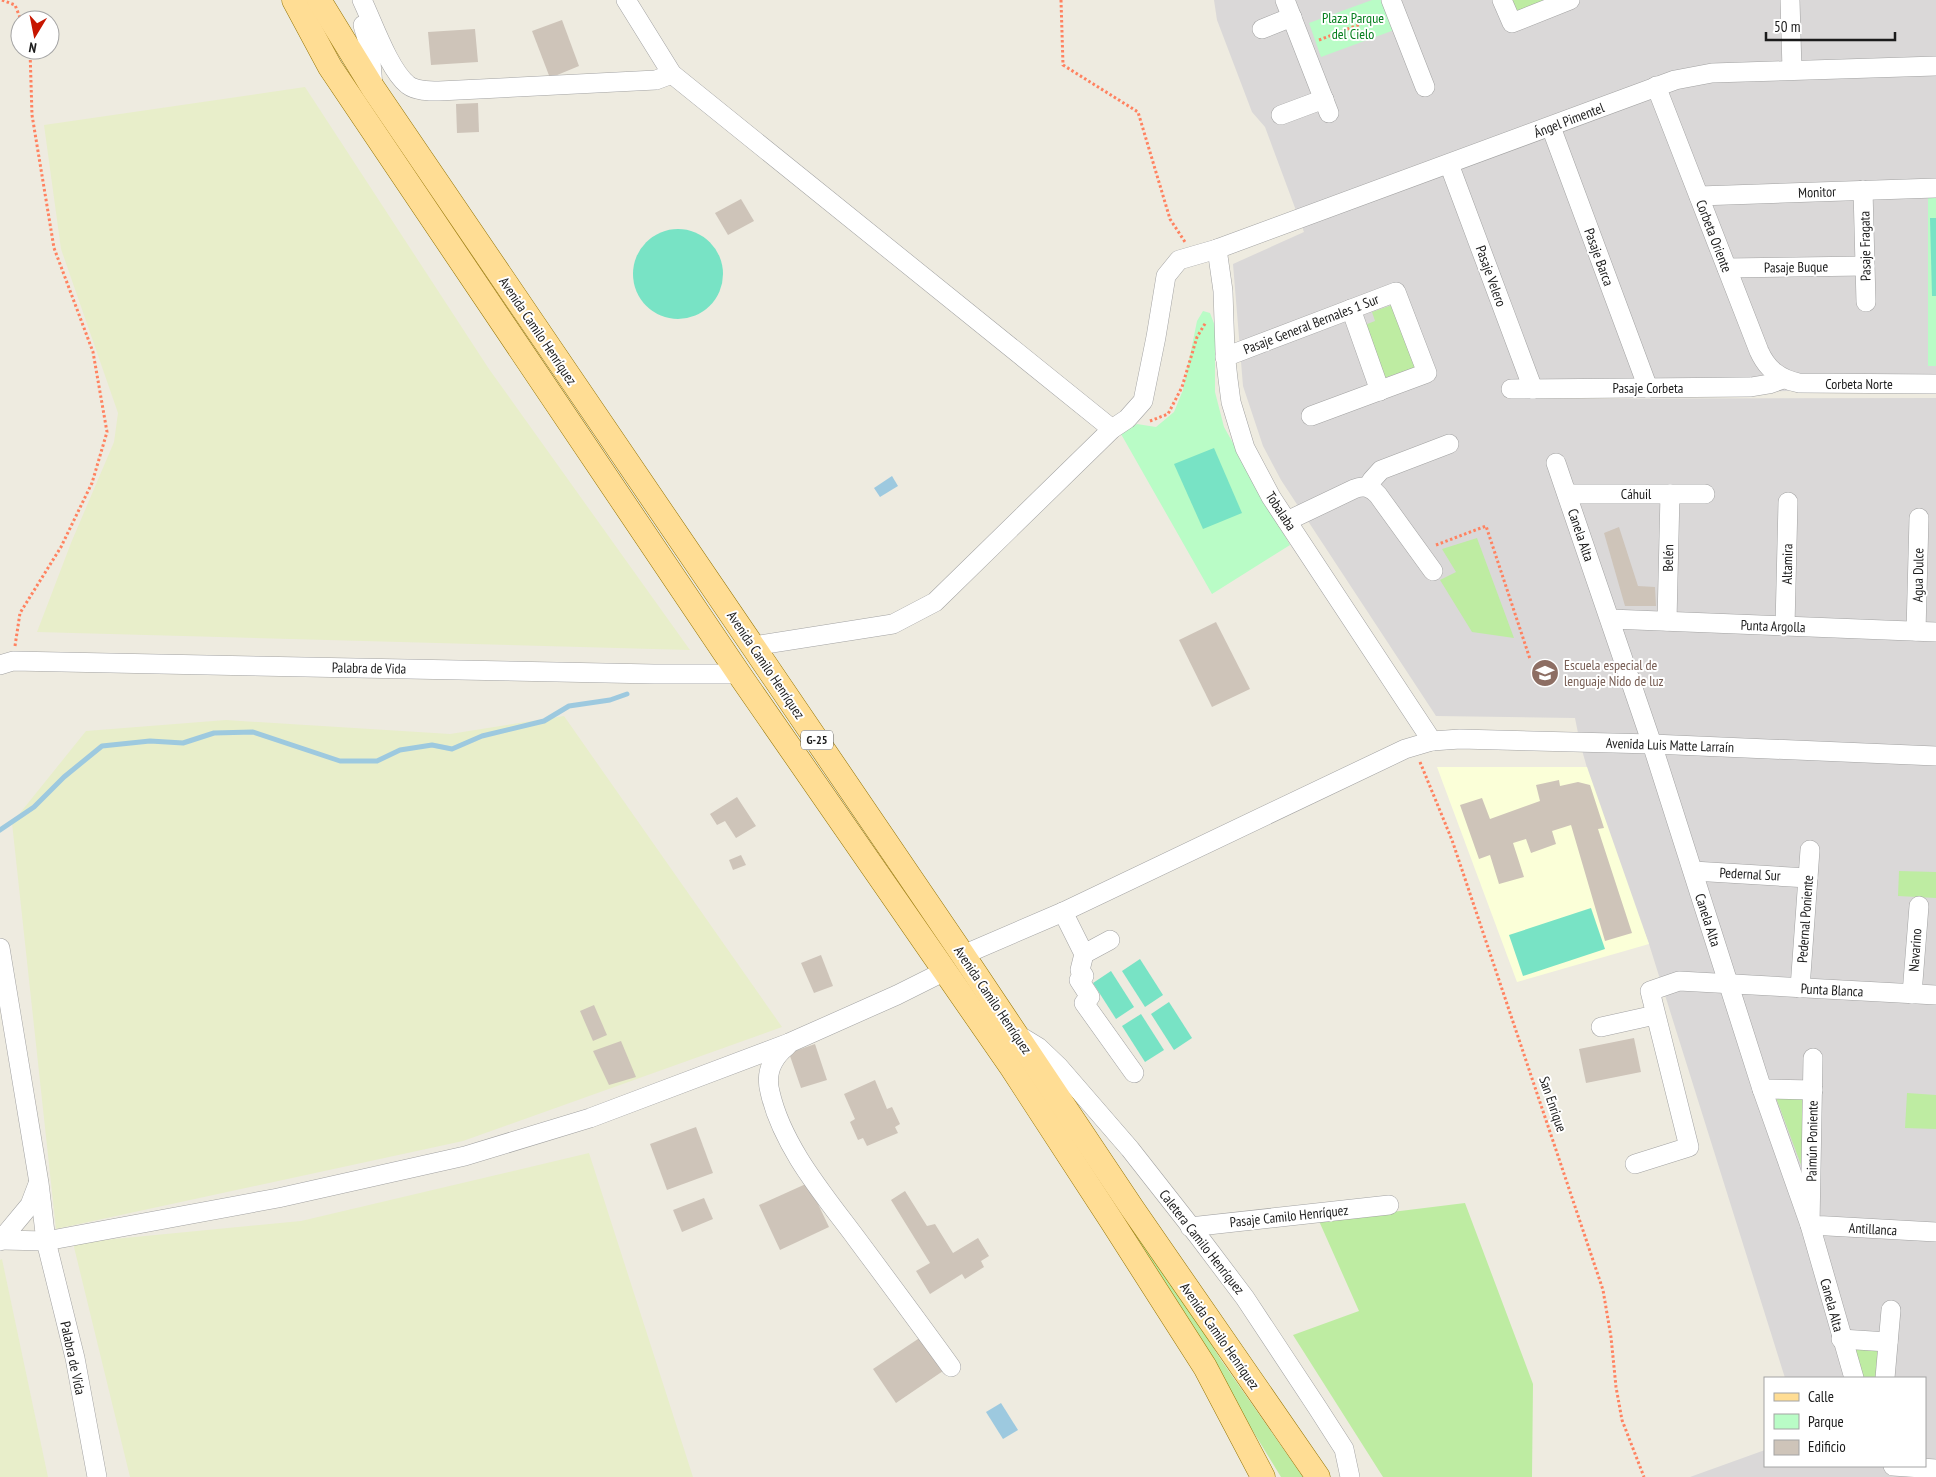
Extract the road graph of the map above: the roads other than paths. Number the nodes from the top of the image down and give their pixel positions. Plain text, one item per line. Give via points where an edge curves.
1 (294, 0) edge
2 (319, 0) edge
3 (355, 0) edge
4 (362, 0) edge
5 (626, 0) edge
6 (1502, 0) edge
7 (1570, 0) edge
8 (1790, 0) edge
9 (1393, 5) edge
10 (1289, 8) edge
11 (1262, 29) dead end
12 (1936, 66) edge
13 (1792, 70) junction
14 (672, 74) junction
15 (1656, 86) junction
16 (1425, 87) dead end
17 (373, 88) junction
18 (1281, 115) dead end
19 (1551, 127) junction
20 (1449, 164) junction
21 (1936, 188) edge
22 (1863, 190) junction
23 (1699, 196) junction
24 (1217, 249) junction
25 (1865, 266) junction
26 (1727, 268) junction
27 (1866, 302) dead end
28 (1351, 309) junction
29 (1225, 357) junction
30 (1783, 379) junction
31 (1936, 384) edge
32 (1648, 388) junction
33 (1511, 389) dead end
34 (1533, 389) junction
35 (1380, 391) junction
36 (1311, 416) dead end
37 (1120, 424) junction
38 (1448, 444) dead end
39 (1556, 463) dead end
40 (1368, 487) junction
41 (1567, 494) junction
42 (1670, 494) junction
43 (1705, 494) dead end
44 (1788, 502) dead end
45 (1919, 518) dead end
46 (1287, 521) junction
47 (1433, 571) dead end
48 (1610, 619) junction
49 (1667, 621) junction
50 (1785, 626) junction
51 (1916, 632) junction
52 (1936, 632) edge
53 (753, 646) junction
54 (6, 663) edge
55 (739, 674) junction
56 (1432, 741) junction
57 (1652, 744) junction
58 (1936, 756) edge
59 (1810, 850) dead end
60 (1693, 871) junction
61 (1808, 878) junction
62 (1919, 906) dead end
63 (1063, 912) junction
64 (1110, 940) dead end
65 (0, 948) edge
66 (1084, 954) junction
67 (963, 955) junction
68 (945, 971) junction
69 (1729, 984) junction
70 (1800, 988) junction
71 (1912, 994) junction
72 (1936, 996) edge
73 (1656, 1015) junction
74 (1601, 1027) dead end
75 (1016, 1034) junction
76 (789, 1043) junction
77 (1813, 1058) dead end
78 (1134, 1073) dead end
79 (1762, 1089) junction
80 (1813, 1090) junction
81 (1635, 1164) dead end
82 (39, 1183) junction
83 (1389, 1205) dead end
84 (1810, 1225) junction
85 (1190, 1226) junction
86 (1936, 1232) edge
87 (1, 1240) edge
88 (46, 1241) junction
89 (1891, 1310) dead end
90 (1841, 1339) junction
91 (1888, 1342) junction
92 (951, 1367) dead end
93 (1854, 1377) edge
94 (1885, 1377) edge
95 (1907, 1467) edge
96 (1936, 1469) edge
97 (96, 1477) edge
98 (1263, 1477) edge
99 (1318, 1477) edge
100 (1350, 1477) edge

1 - 55 main road, Avenida Camilo Henríquez / G-25 via 330,67
2 - 17 main road, Avenida Camilo Henríquez / G-25
3 - 17 street via 370,49
4 - 14 street via 392,66 409,86 423,90 656,80
5 - 14 street
6 - 7 street via 1512,22
8 - 13 street
9 - 16 street
10 - 11 street
10 - 18 street via 1327,106
12 - 13 street, Ángel Pimentel
13 - 15 street, Ángel Pimentel via 1712,73
14 - 37 street
15 - 19 street, Ángel Pimentel
15 - 23 street, Corbeta Oriente
17 - 53 main road, Avenida Camilo Henríquez / G-25
19 - 20 street, Ángel Pimentel
19 - 32 street, Pasaje Barca
20 - 24 street, Ángel Pimentel
20 - 34 street, Pasaje Velero
21 - 22 street, Monitor
22 - 23 street, Monitor
22 - 25 street, Pasaje Fragata
23 - 26 street, Corbeta Oriente
24 - 29 street, Tobalaba via 1223,291
24 - 37 street, Ángel Pimentel via 1179,260 1166,276 1143,401
25 - 26 street, Pasaje Buque
25 - 27 street, Pasaje Fragata
26 - 30 street, Corbeta Oriente via 1763,360
28 - 29 street, Pasaje General Bernales 1 Sur
28 - 35 street
28 - 35 street, Pasaje General Bernales 1 Sur via 1396,292 1427,373
29 - 46 street, Tobalaba via 1231,402 1245,448
30 - 31 street, Corbeta Norte via 1805,384
30 - 32 street, Pasaje Corbeta via 1751,387
32 - 34 street, Pasaje Corbeta
33 - 34 street, Pasaje Corbeta
35 - 36 street, Pasaje General Bernales 1 Sur
37 - 53 street, Ángel Pimentel via 935,602 893,624
38 - 40 street via 1381,470
39 - 41 street, Canela Alta
40 - 46 street via 1358,487
40 - 47 street via 1378,495
41 - 42 street, Cáhuil
41 - 48 street, Canela Alta
42 - 43 street, Cáhuil
42 - 49 street, Belén
44 - 50 street, Altamira
45 - 51 street, Agua Dulce
46 - 56 street, Tobalaba
48 - 49 street, Punta Argolla
48 - 57 street, Canela Alta
49 - 50 street, Punta Argolla
50 - 51 street, Punta Argolla
51 - 52 street, Punta Argolla
53 - 67 main road, Avenida Camilo Henríquez / G-25
54 - 55 street, Palabra de Vida
55 - 68 main road, Avenida Camilo Henríquez / G-25
56 - 57 street, Avenida Luis Matte Larraín
56 - 63 street, Avenida Luis Matte Larraín via 1408,748
57 - 58 street, Avenida Luis Matte Larraín
57 - 60 street, Canela Alta
59 - 61 street, Pedernal Poniente
60 - 61 street, Pedernal Sur
60 - 69 street, Canela Alta
61 - 70 street, Pedernal Poniente
62 - 71 street, Navarino
63 - 66 street
63 - 67 street, Avenida Luis Matte Larraín
64 - 66 street
65 - 82 street, Palabra de Vida
66 - 78 street via 1080,970 1084,976 1079,980 1090,997 1084,1002
67 - 75 main road, Avenida Camilo Henríquez / G-25
68 - 76 street
68 - 98 main road, Avenida Camilo Henríquez / G-25 via 1205,1367
69 - 70 street, Punta Blanca
69 - 73 street, Punta Blanca via 1679,980 1650,991
69 - 79 street, Canela Alta
70 - 71 street, Punta Blanca
71 - 72 street, Punta Blanca
73 - 74 street
73 - 81 street via 1689,1147
75 - 85 street, Caletera Camilo Henríquez via 1059,1067 1130,1149
75 - 99 main road, Avenida Camilo Henríquez / G-25 via 1158,1248
76 - 88 street via 590,1118 465,1156 278,1198
76 - 92 street via 777,1054 770,1067 769,1091 783,1130 811,1178
77 - 80 street, Paimún Poniente
79 - 80 street
79 - 84 street, Canela Alta
80 - 84 street, Paimún Poniente
82 - 87 street via 30,1205
82 - 88 street, Palabra de Vida
83 - 85 street, Pasaje Camilo Henríquez
84 - 86 street, Antillanca
84 - 90 street, Canela Alta
85 - 100 street, Caletera Camilo Henríquez via 1245,1298 1344,1449
87 - 88 street
88 - 97 street, Palabra de Vida via 75,1358
89 - 91 street
90 - 91 street
90 - 93 street, Canela Alta
91 - 94 street
95 - 96 street

